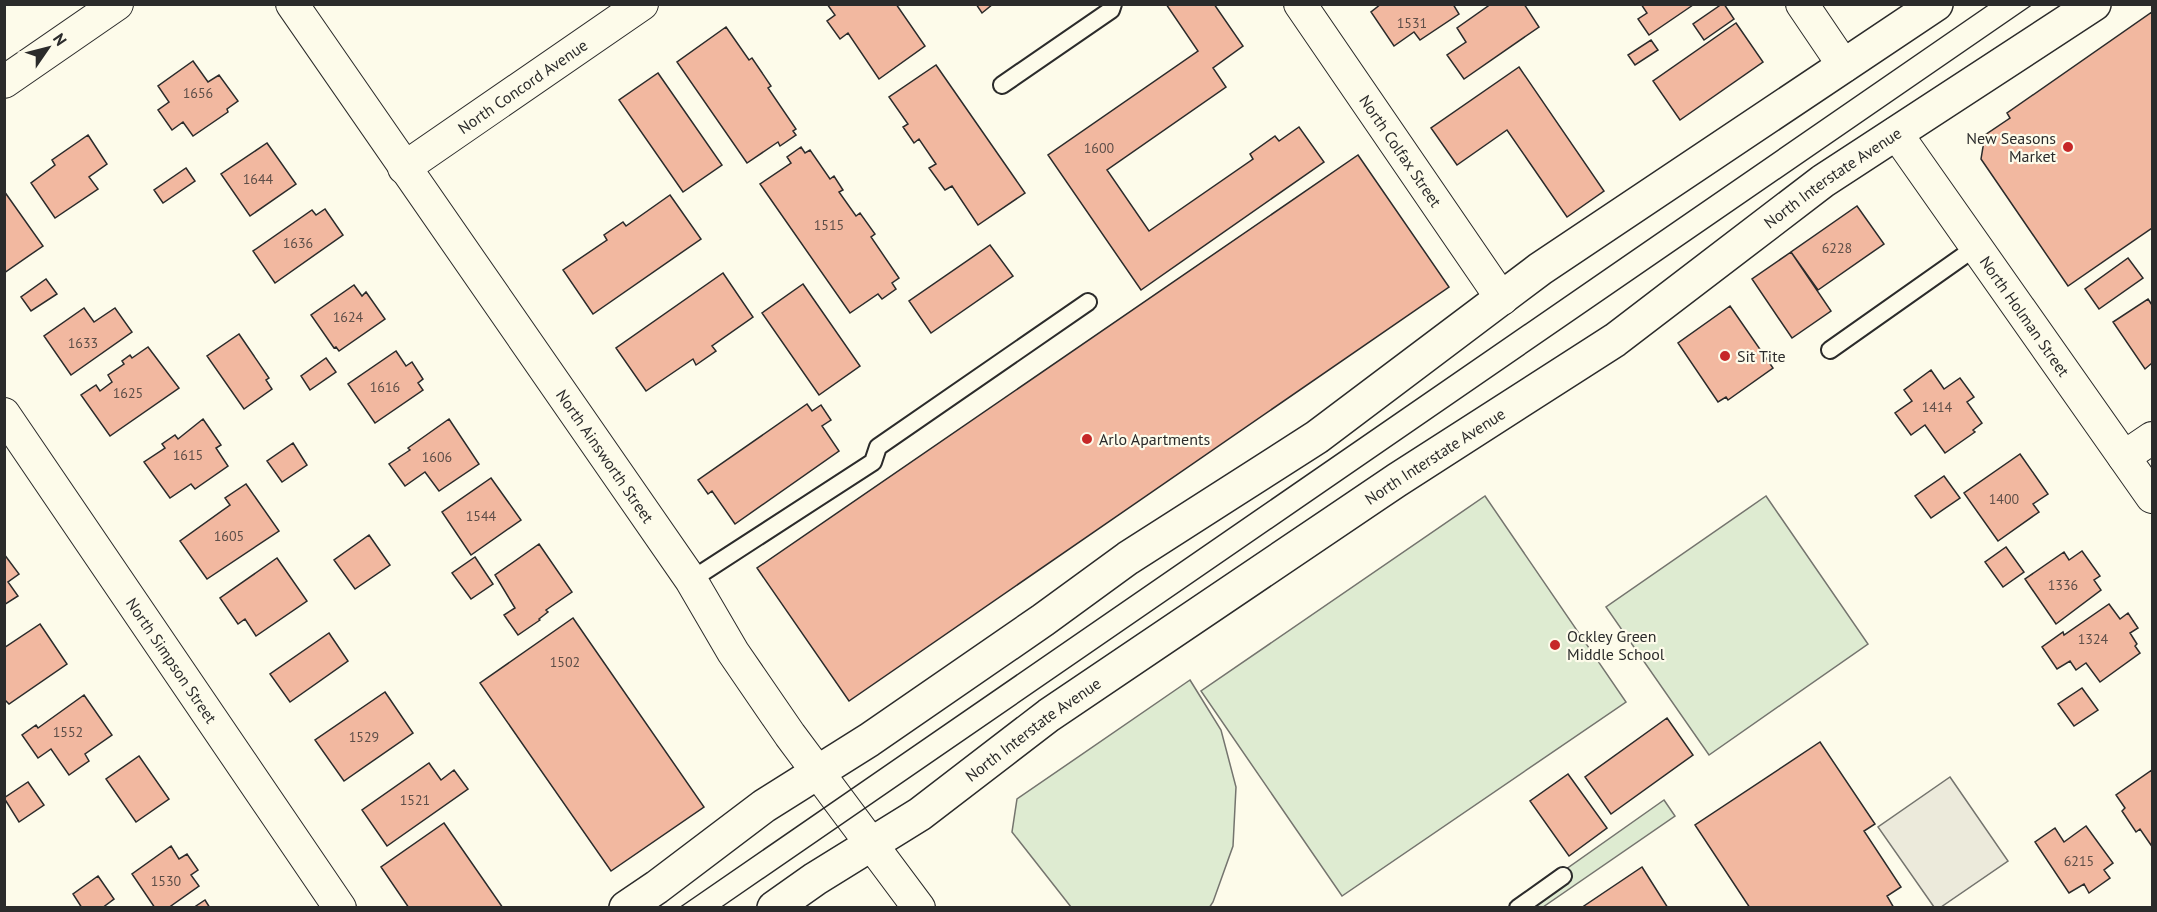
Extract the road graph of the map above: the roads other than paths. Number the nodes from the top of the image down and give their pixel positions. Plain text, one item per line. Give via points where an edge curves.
1 (117, 4) edge
2 (292, 4) edge
3 (642, 4) edge
4 (1113, 4) edge
5 (1300, 4) edge
6 (1802, 4) edge
7 (1935, 4) edge
8 (2094, 4) edge
9 (1844, 66) junction
10 (4, 82) edge
11 (1002, 85) dead end
12 (1896, 133) junction
13 (404, 168) junction
14 (1977, 247) junction
15 (1502, 299) junction
16 (1088, 302) dead end
17 (1830, 350) dead end
18 (4, 414) edge
19 (2152, 438) edge
20 (2124, 458) junction
21 (2152, 497) edge
22 (691, 580) junction
23 (817, 772) junction
24 (872, 844) junction
25 (1563, 876) dead end
26 (340, 908) edge
27 (626, 908) edge
28 (774, 908) edge
29 (919, 908) edge
30 (1518, 908) edge

1 - 10 street
2 - 13 street, North Ainsworth Street
3 - 13 street, North Concord Avenue
4 - 11 lane via 1111,10
5 - 15 street, North Colfax Street
6 - 9 street
7 - 9 street
8 - 12 street, North Interstate Avenue
9 - 15 street via 1540,269
12 - 14 street, North Holman Street
12 - 24 street, North Interstate Avenue via 1823,181 1615,340 1397,480 1058,709 920,814
13 - 22 street, North Ainsworth Street
14 - 17 lane
14 - 20 street, North Holman Street
15 - 23 street via 1317,437 1128,558 946,687
16 - 22 lane via 878,447 873,462
18 - 26 street, North Simpson Street
19 - 20 street
20 - 21 street, North Holman Street
22 - 23 street, North Ainsworth Street via 734,652
23 - 24 street, North Ainsworth Street
23 - 27 street via 764,806
24 - 28 street, North Interstate Avenue
24 - 29 street, North Ainsworth Street
25 - 30 lane

